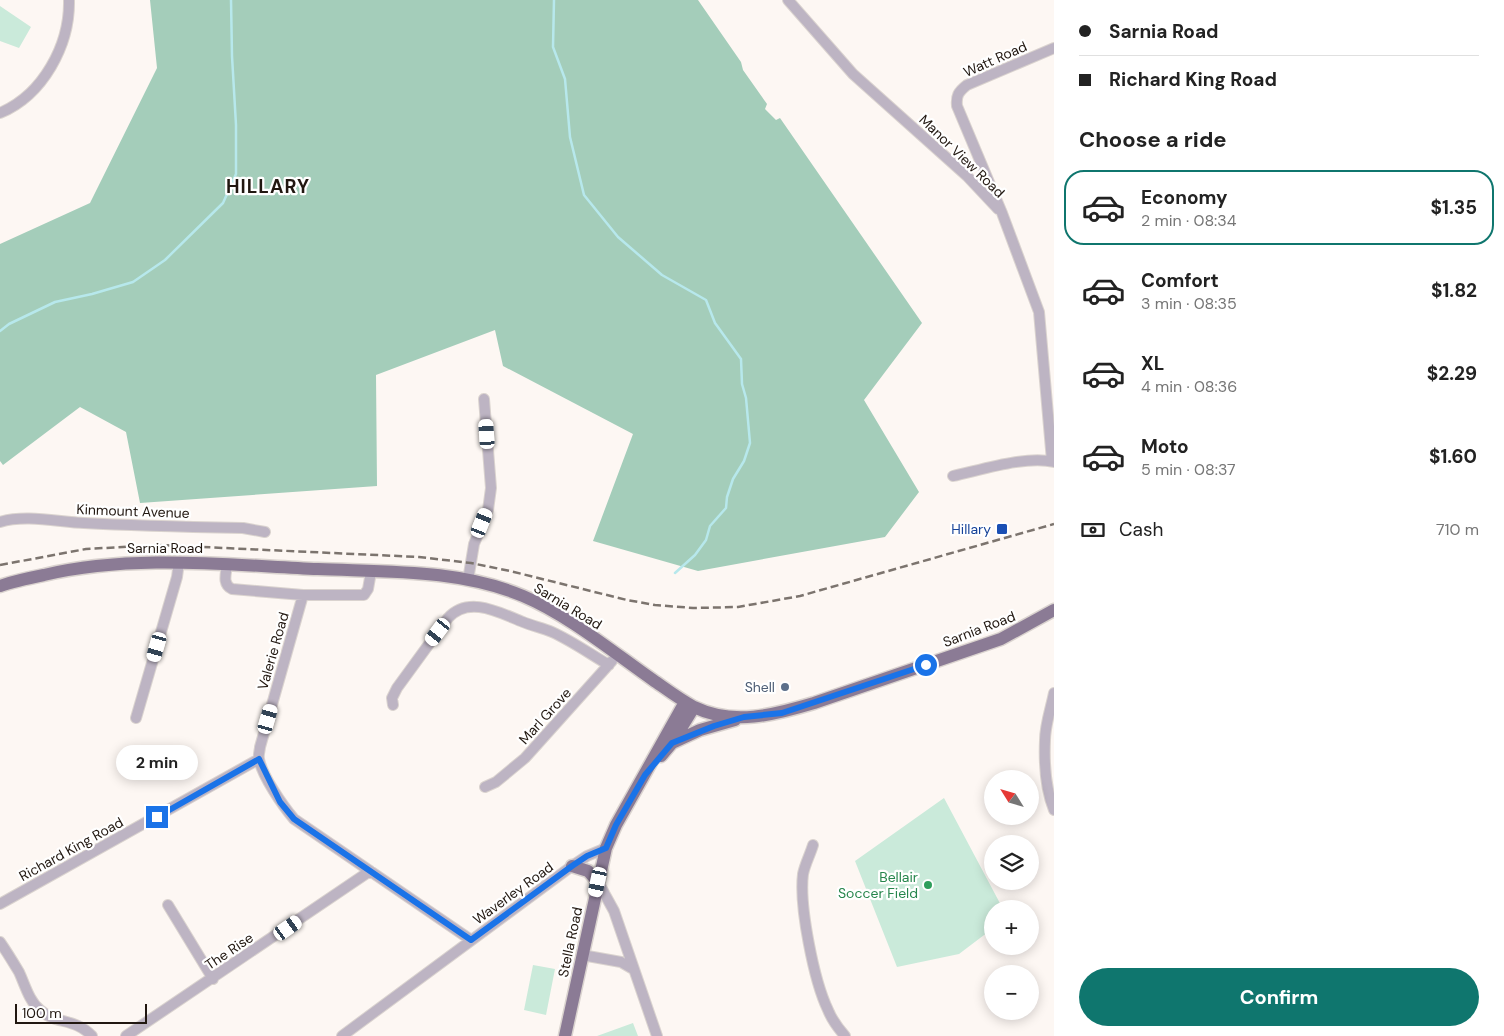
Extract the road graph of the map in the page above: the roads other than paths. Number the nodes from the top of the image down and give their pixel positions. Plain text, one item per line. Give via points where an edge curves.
1 (69, 0) edge
2 (788, 0) edge
3 (1054, 48) edge
4 (0, 113) edge
5 (1002, 213) junction
6 (484, 399) dead end
7 (1053, 462) edge
8 (953, 476) dead end
9 (3, 519) edge
10 (265, 532) dead end
11 (179, 562) junction
12 (227, 565) junction
13 (371, 572) junction
14 (468, 580) junction
15 (0, 586) edge
16 (303, 595) junction
17 (1054, 610) edge
18 (613, 660) junction
19 (1054, 693) edge
20 (689, 704) junction
21 (393, 705) dead end
22 (744, 717) junction
23 (136, 718) dead end
24 (672, 743) junction
25 (259, 759) junction
26 (645, 775) junction
27 (485, 787) dead end
28 (1054, 810) edge
29 (814, 845) dead end
30 (606, 848) junction
31 (572, 866) junction
32 (370, 871) junction
33 (598, 882) junction
34 (0, 904) edge
35 (168, 905) dead end
36 (471, 940) junction
37 (0, 942) edge
38 (582, 955) junction
39 (633, 969) junction
40 (213, 979) junction
41 (92, 1036) edge
42 (126, 1036) edge
43 (342, 1036) edge
44 (565, 1036) edge
45 (657, 1036) edge
46 (845, 1036) edge

1 - 4 street via 68,23 52,64 27,95
2 - 5 street, Manor View Road via 853,74 967,176
3 - 5 street, Watt Road via 966,85 956,98
5 - 7 street, Manor View Road via 1041,321
6 - 14 street via 491,488 488,510 474,544
7 - 8 street via 1036,460 1006,464
9 - 10 street, Kinmount Avenue via 243,528
11 - 12 main road, Sarnia Road
11 - 15 main road, Sarnia Road via 106,564 50,573
11 - 23 street
12 - 13 main road, Sarnia Road
12 - 16 street, Valerie Road via 225,583 232,589
13 - 14 main road, Sarnia Road
13 - 16 street, Valerie Road via 364,594
14 - 18 main road, Sarnia Road via 503,589 540,604
16 - 25 street, Valerie Road
17 - 22 main road, Sarnia Road via 1001,639 782,713
18 - 20 main road, Sarnia Road
18 - 21 street via 552,631 491,609 467,607 453,613 443,625 397,688 392,698
18 - 27 street, Marl Grove via 525,758 502,778
19 - 28 street via 1044,738
20 - 22 main road, Sarnia Road via 717,715
20 - 24 main road, Stella Road
20 - 26 main road, Stella Road via 664,738
22 - 24 main road
24 - 26 main road, Stella Road
25 - 32 street via 280,802 294,819
25 - 34 street, Richard King Road
26 - 30 main road, Stella Road
29 - 46 street via 802,888 805,920 822,996 828,1012
30 - 31 street, Waverley Road
30 - 33 main road, Stella Road
31 - 33 main road via 588,871
31 - 36 street, Waverley Road
32 - 36 street
32 - 40 street, The Rise
33 - 38 main road, Stella Road
33 - 39 street via 614,912
35 - 40 street
36 - 43 street, Waverley Road
37 - 41 street via 38,1009 51,1018 80,1026
38 - 39 street via 621,962
38 - 44 main road, Stella Road
39 - 45 street
40 - 42 street, The Rise

